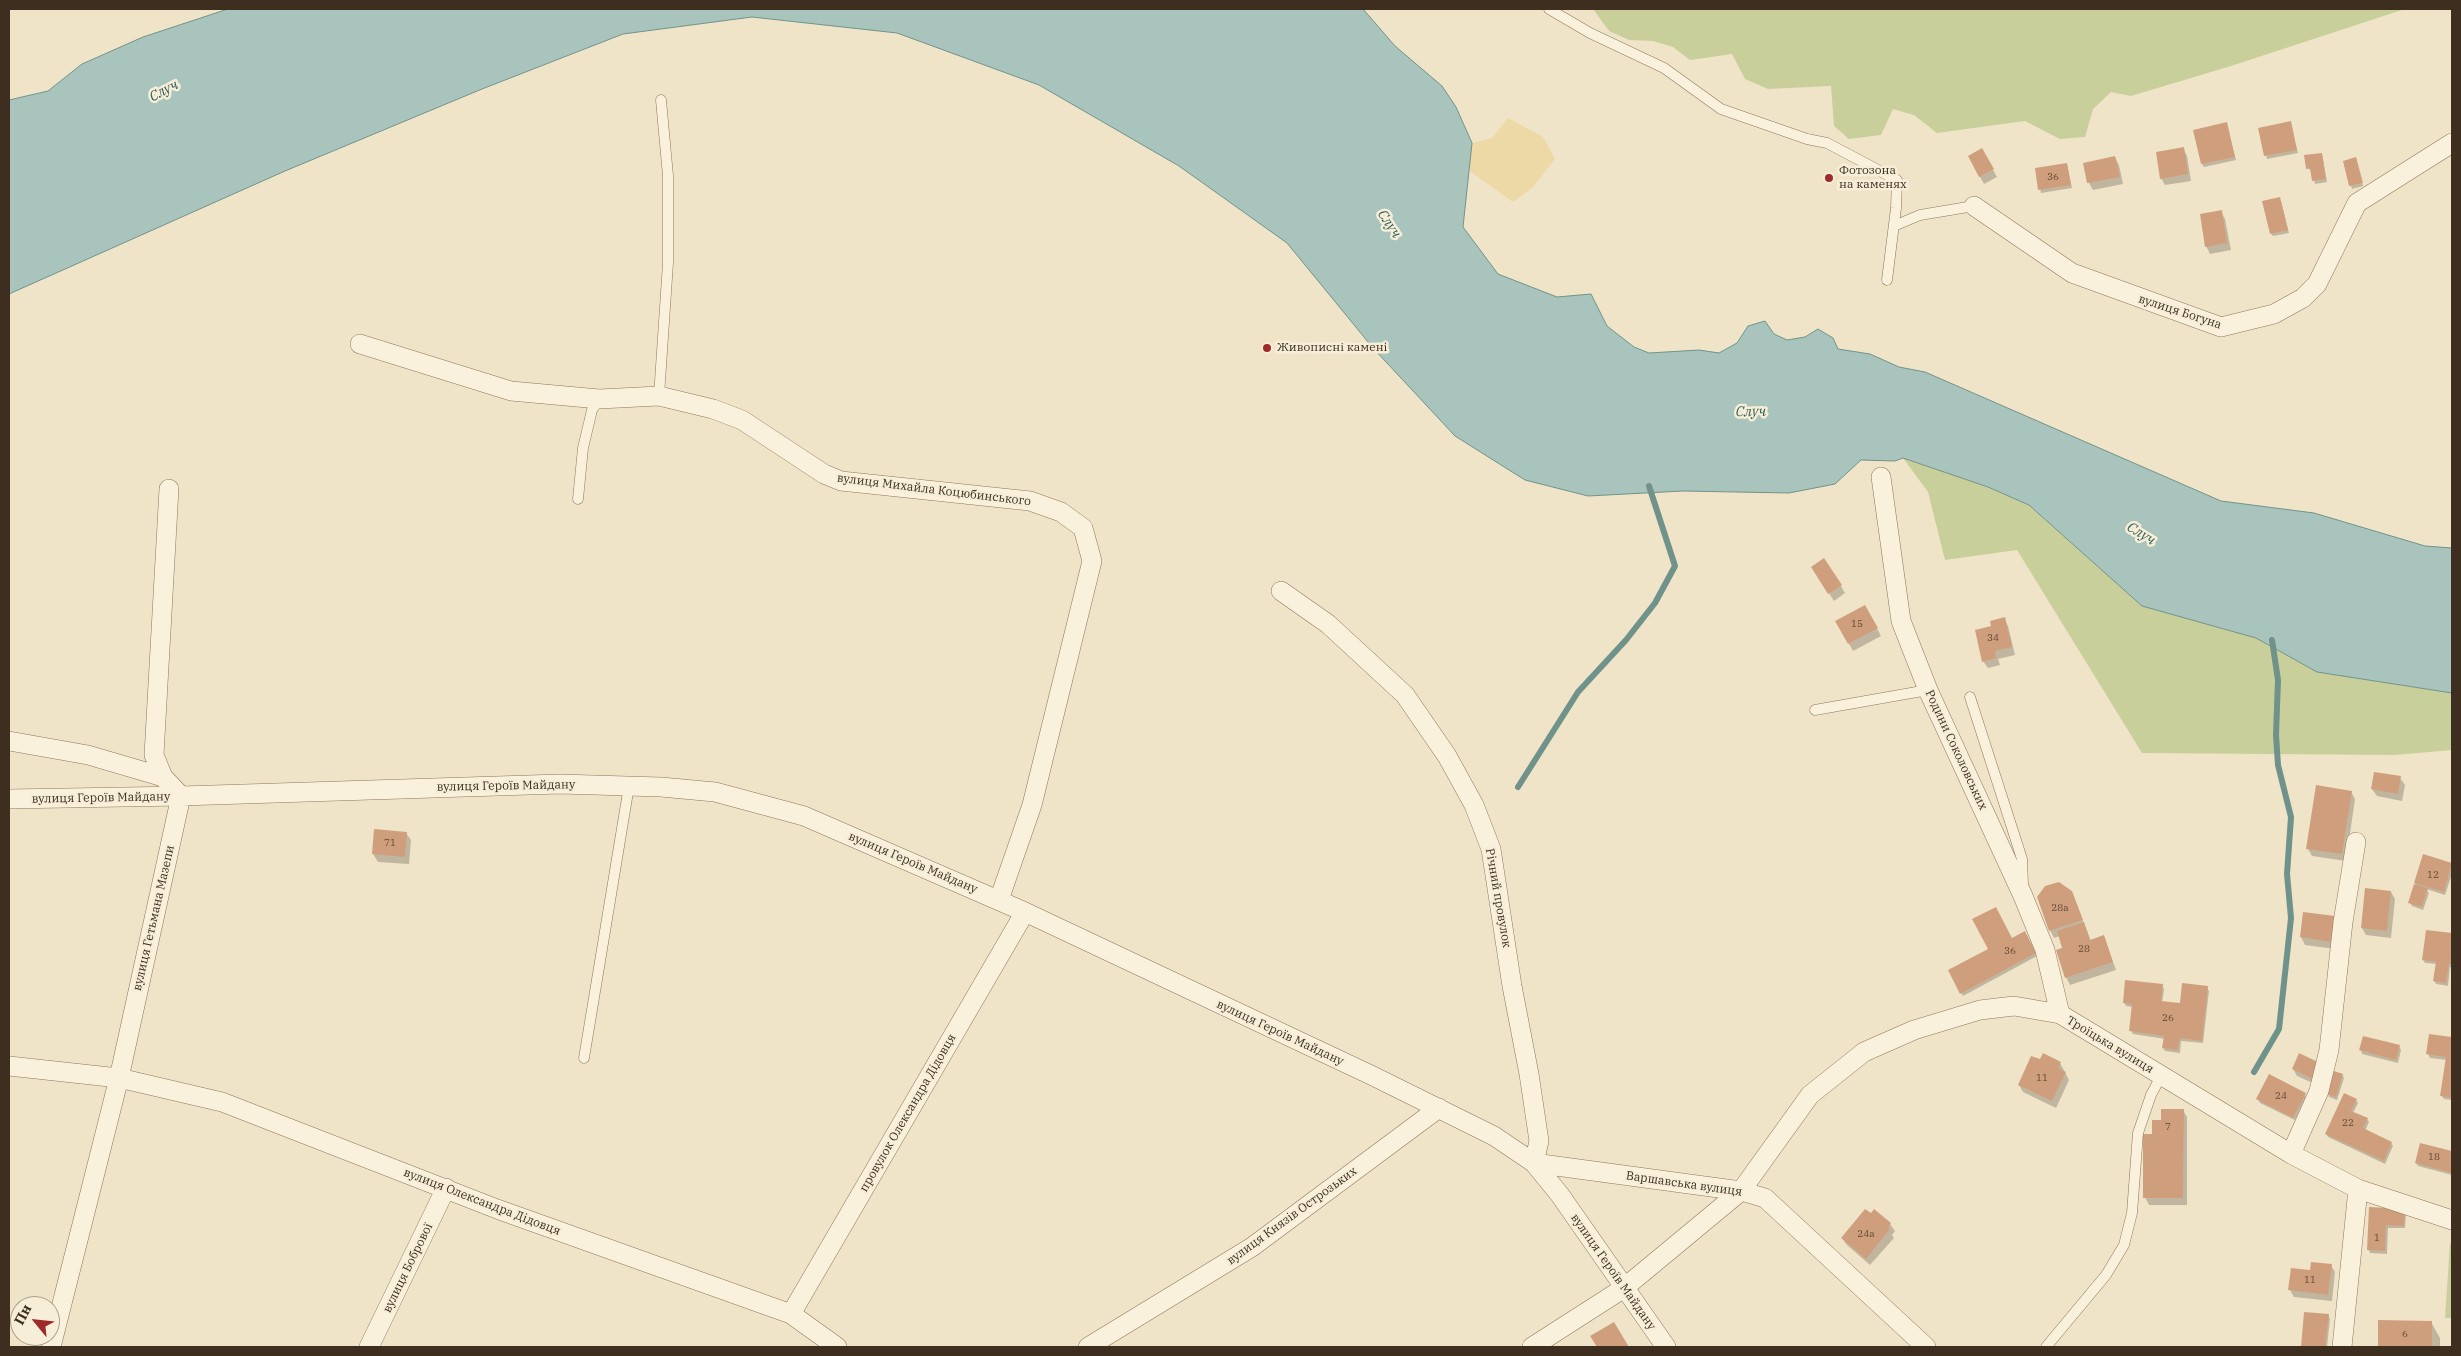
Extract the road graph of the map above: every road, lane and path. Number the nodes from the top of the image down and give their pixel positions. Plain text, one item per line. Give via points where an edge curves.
1 (1549, 9) edge
2 (662, 100) dead end
3 (2452, 142) edge
4 (1974, 206) joint
5 (1894, 226) junction
6 (1887, 280) dead end
7 (360, 344) dead end
8 (659, 396) junction
9 (600, 399) junction
10 (1881, 477) dead end
11 (169, 489) dead end
12 (578, 499) dead end
13 (1281, 592) dead end
14 (1928, 690) junction
15 (1970, 696) dead end
16 (1815, 710) dead end
17 (9, 741) edge
18 (163, 777) junction
19 (629, 786) junction
20 (181, 796) junction
21 (9, 799) edge
22 (2356, 842) dead end
23 (2024, 896) junction
24 (999, 900) junction
25 (1025, 912) junction
26 (2060, 1014) junction
27 (584, 1058) dead end
28 (9, 1066) edge
29 (2161, 1076) junction
30 (119, 1078) junction
31 (1439, 1108) junction
32 (2291, 1154) junction
33 (1534, 1163) junction
34 (446, 1188) junction
35 (2358, 1189) junction
36 (1741, 1191) junction
37 (2452, 1220) edge
38 (1624, 1288) junction
39 (791, 1314) junction
40 (51, 1347) edge
41 (369, 1347) edge
42 (837, 1347) edge
43 (1088, 1347) edge
44 (1532, 1347) edge
45 (1666, 1347) edge
46 (1926, 1347) edge
47 (2046, 1347) edge
48 (2342, 1347) edge

1 - 5 lane via 1590,33 1664,68 1722,109 1827,143 1898,180
2 - 8 lane via 668,176 668,262
3 - 4 street, вулиця Богуна via 2357,203 2317,284 2303,298 2274,314 2222,327 2072,273
4 - 5 lane via 1920,215
5 - 6 lane
7 - 9 street, вулиця Михайла Коцюбинського via 511,391
8 - 9 street, вулиця Михайла Коцюбинського
8 - 24 street, вулиця Михайла Коцюбинського via 742,420 824,474 841,481 1030,502 1061,512 1083,528 1092,561 1032,805
9 - 12 lane via 592,410 583,448
10 - 14 street, Родини Соколовських via 1901,621
11 - 18 street via 154,755
13 - 33 street, Річний провулок via 1328,624 1405,695 1447,756 1474,805 1491,849 1529,1074 1538,1142
14 - 16 lane
14 - 23 street, Родини Соколовських
15 - 23 lane via 2022,858
17 - 18 street via 88,755
18 - 20 street
19 - 20 street, вулиця Героїв Майдану via 560,784
19 - 24 street, вулиця Героїв Майдану via 715,792 804,816
19 - 27 lane
20 - 21 street, вулиця Героїв Майдану
20 - 30 street, вулиця Гетьмана Мазепи
22 - 32 street via 2343,922 2329,1050 2319,1090
23 - 26 street, Родини Соколовських via 2045,950
24 - 25 street, вулиця Героїв Майдану
25 - 31 street, вулиця Героїв Майдану
25 - 39 street, провулок Олександра Дідовця
26 - 29 street, Троїцька вулиця
26 - 36 street, Троїцька вулиця via 2014,1006 1980,1010 1914,1030 1864,1052 1810,1095
28 - 30 street, вулиця Олександра Дідовця
29 - 32 street, Троїцька вулиця
29 - 47 lane via 2138,1133 2132,1213 2124,1245 2106,1275
30 - 34 street, вулиця Олександра Дідовця via 222,1102
30 - 40 street, вулиця Гетьмана Мазепи
31 - 33 street, вулиця Героїв Майдану via 1494,1136
31 - 43 street, вулиця Князів Острозьких via 1252,1247
32 - 35 street, Троїцька вулиця
33 - 36 street, Варшавська вулиця
33 - 38 street, вулиця Героїв Майдану
34 - 39 street, вулиця Олександра Дідовця
34 - 41 street, вулиця Бобрової
35 - 37 street, Троїцька вулиця
35 - 48 street
36 - 38 street, Троїцька вулиця
36 - 46 street, Варшавська вулиця via 1765,1198
38 - 44 street, Троїцька вулиця
38 - 45 street, вулиця Героїв Майдану
39 - 42 street, вулиця Олександра Дідовця

